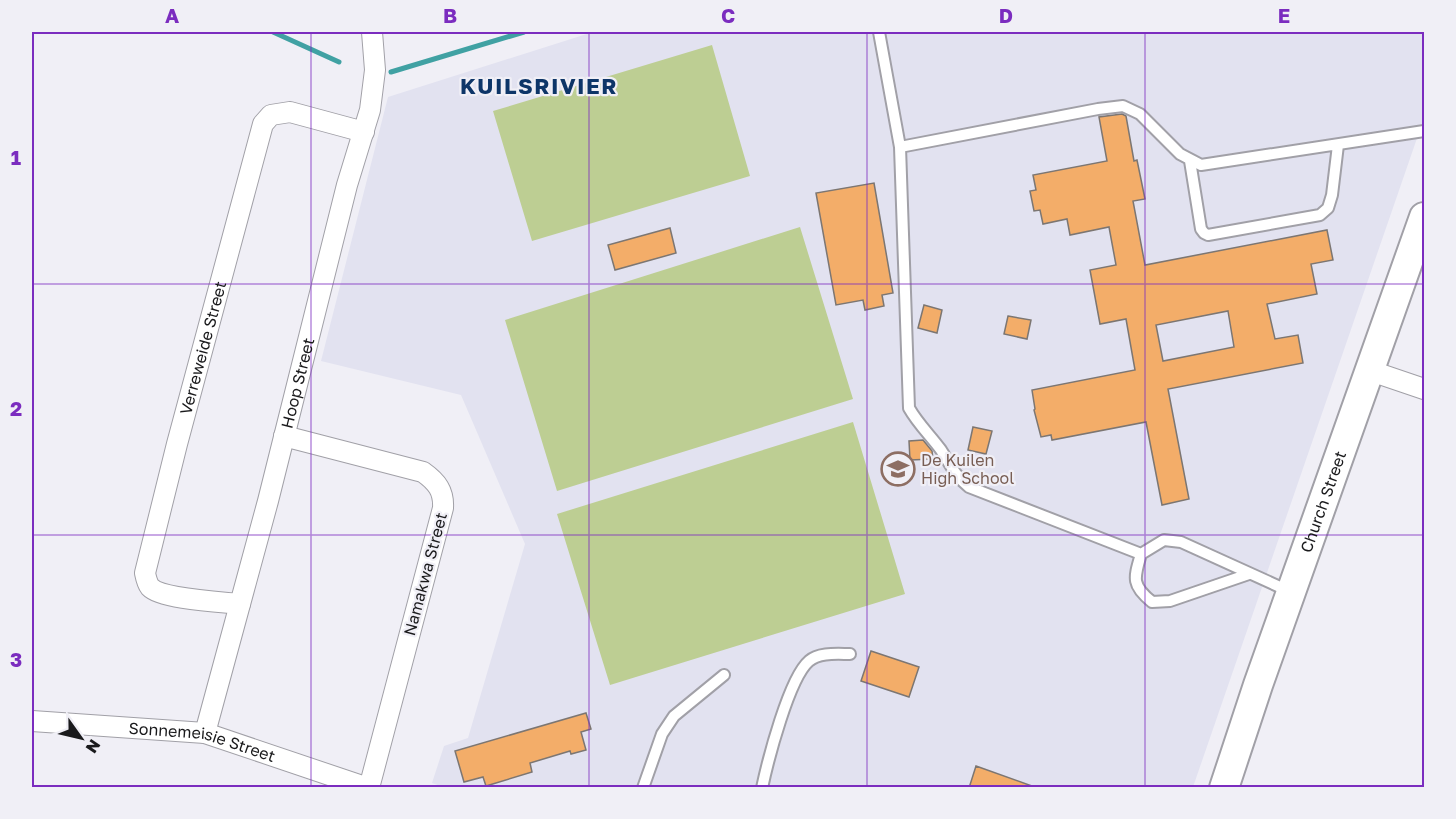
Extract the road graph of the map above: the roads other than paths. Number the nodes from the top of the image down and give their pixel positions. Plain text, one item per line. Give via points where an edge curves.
1 (372, 32) edge
2 (879, 32) edge
3 (1425, 131) edge
4 (364, 132) junction
5 (1338, 145) junction
6 (900, 147) junction
7 (1190, 161) junction
8 (1425, 217) edge
9 (1419, 253) edge
10 (1371, 371) junction
11 (1425, 389) edge
12 (284, 436) junction
13 (1141, 554) junction
14 (1249, 574) junction
15 (1292, 592) junction
16 (240, 604) junction
17 (850, 654) dead end
18 (724, 675) dead end
19 (32, 721) edge
20 (205, 733) junction
21 (368, 788) edge
22 (642, 788) edge
23 (762, 788) edge
24 (1224, 788) edge

1 - 4 street, Hoop Street via 375,70
2 - 6 lane
3 - 5 lane
4 - 12 street, Hoop Street
4 - 16 street, Verreweide Street via 291,112 271,115 263,124 177,444 146,580 151,588 167,595
5 - 7 lane via 1201,165
5 - 7 lane via 1332,195 1328,208 1320,214 1208,235 1200,229
6 - 7 lane via 1123,106 1140,114
6 - 13 lane via 909,408 916,421 957,477 969,487
8 - 9 street, Church Street
9 - 10 street, Church Street
10 - 11 street
10 - 15 street, Church Street
12 - 16 street, Hoop Street
12 - 21 street, Namakwa Street via 423,472 443,497
13 - 14 lane via 1164,540 1181,542
13 - 14 lane via 1135,576 1139,591 1152,602 1170,601
14 - 15 lane
15 - 24 street, Church Street
16 - 20 street, Hoop Street
17 - 23 lane via 810,659 796,678
18 - 22 lane via 674,716 662,734
19 - 20 street, Sonnemeisie Street
20 - 21 street, Sonnemeisie Street

